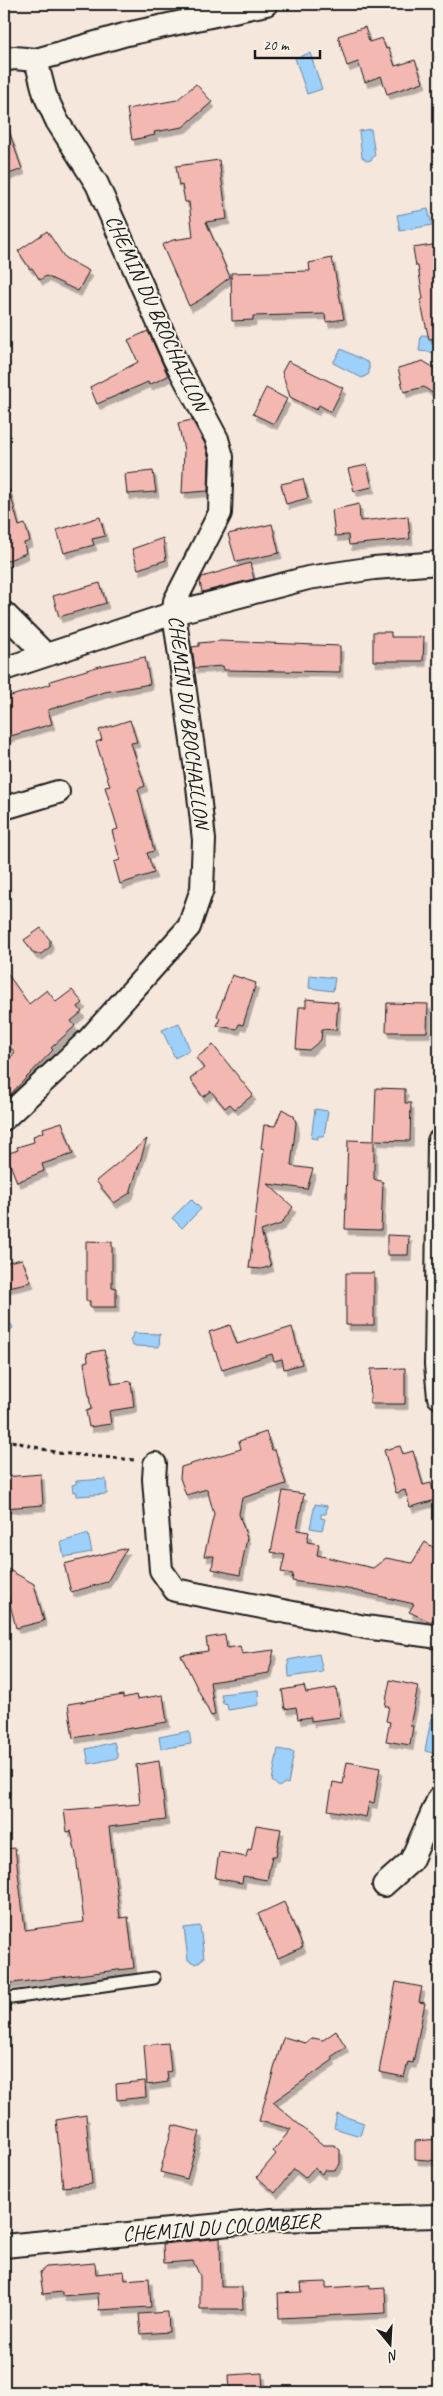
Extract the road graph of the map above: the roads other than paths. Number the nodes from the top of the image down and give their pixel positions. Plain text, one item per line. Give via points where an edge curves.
1 (266, 4) edge
2 (4, 60) edge
3 (36, 60) junction
4 (439, 563) edge
5 (4, 613) edge
6 (174, 613) junction
7 (46, 654) junction
8 (4, 669) edge
9 (58, 792) dead end
10 (4, 808) edge
11 (4, 1119) edge
12 (439, 1141) edge
13 (439, 1397) edge
14 (155, 1464) road end
15 (439, 1637) edge
16 (439, 1798) edge
17 (384, 1885) dead end
18 (154, 1978) dead end
19 (4, 1999) edge
20 (439, 2216) edge
21 (4, 2246) edge

1 - 3 street via 127,34
2 - 3 street
3 - 6 street, CHEMIN DU BROCHAILLON via 45,96 97,184 174,358 217,439 222,457 220,513 175,601
4 - 6 street via 308,578
5 - 7 street
6 - 7 street
6 - 11 street, CHEMIN DU BROCHAILLON via 204,840 202,889 189,927 89,1039
7 - 8 street
9 - 10 street
12 - 13 street via 436,1296
14 - 15 street via 161,1570 175,1590 365,1627
16 - 17 street via 411,1861
18 - 19 lane
20 - 21 street, CHEMIN DU COLOMBIER via 272,2220

